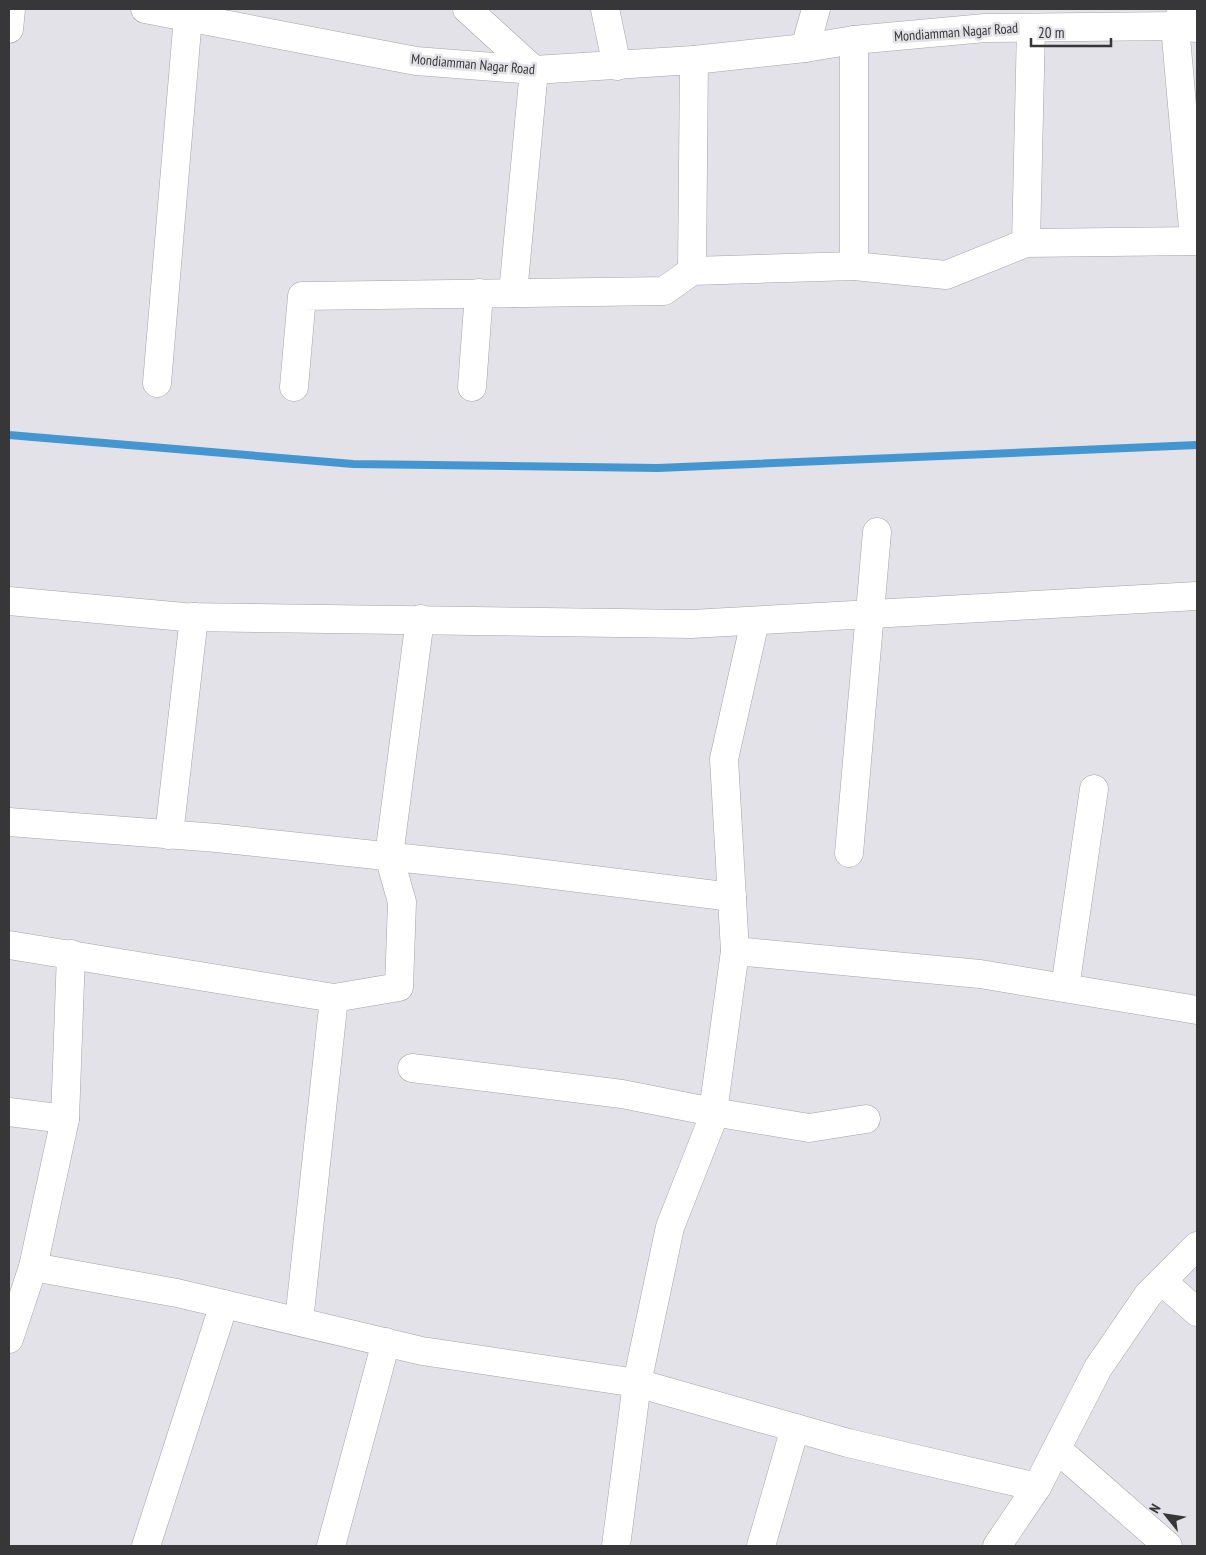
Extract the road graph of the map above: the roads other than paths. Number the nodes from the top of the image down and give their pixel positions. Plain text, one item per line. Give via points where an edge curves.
1 (12, 9) edge
2 (145, 9) edge
3 (467, 9) edge
4 (605, 9) edge
5 (816, 9) edge
6 (188, 17) junction
7 (1185, 21) edge
8 (1031, 28) junction
9 (9, 29) edge
10 (854, 40) junction
11 (805, 48) junction
12 (694, 60) junction
13 (617, 66) junction
14 (534, 70) junction
15 (1196, 240) edge
16 (1026, 243) junction
17 (854, 266) junction
18 (692, 271) junction
19 (513, 292) junction
20 (479, 293) junction
21 (157, 383) dead end
22 (294, 386) dead end
23 (472, 387) dead end
24 (877, 532) dead end
25 (1197, 596) edge
26 (9, 601) edge
27 (871, 614) junction
28 (194, 617) junction
29 (420, 619) junction
30 (754, 621) junction
31 (1094, 789) dead end
32 (9, 822) edge
33 (169, 835) junction
34 (849, 853) dead end
35 (389, 856) junction
36 (732, 897) junction
37 (9, 945) edge
38 (735, 952) junction
39 (70, 954) junction
40 (1065, 988) junction
41 (334, 998) junction
42 (1197, 1010) edge
43 (412, 1068) dead end
44 (9, 1112) edge
45 (713, 1112) junction
46 (64, 1119) junction
47 (866, 1119) dead end
48 (1197, 1246) edge
49 (33, 1267) junction
50 (1162, 1281) junction
51 (224, 1304) junction
52 (1197, 1312) edge
53 (299, 1321) junction
54 (9, 1340) edge
55 (386, 1342) junction
56 (637, 1383) junction
57 (795, 1428) junction
58 (1057, 1449) junction
59 (1037, 1487) junction
60 (146, 1546) edge
61 (331, 1546) edge
62 (616, 1546) edge
63 (761, 1546) edge
64 (997, 1546) edge
65 (1168, 1546) edge

1 - 9 street
2 - 6 street, Mondiamman Nagar Road
3 - 14 street
4 - 13 street
5 - 11 street
6 - 14 street, Mondiamman Nagar Road via 416,61
6 - 21 street
7 - 8 street, Mondiamman Nagar Road
7 - 15 street
8 - 10 street, Mondiamman Nagar Road via 985,28
8 - 16 street
10 - 11 street, Mondiamman Nagar Road
10 - 17 street
11 - 12 street, Mondiamman Nagar Road
12 - 13 street, Mondiamman Nagar Road
12 - 18 street
13 - 14 street, Mondiamman Nagar Road
14 - 19 street
15 - 16 street
16 - 17 street via 946,275
17 - 18 street
18 - 19 street via 664,291
19 - 20 street
20 - 22 street via 302,296
20 - 23 street
24 - 27 street
25 - 27 street
26 - 28 street
27 - 30 street
27 - 34 street
28 - 29 street
28 - 33 street
29 - 30 street via 691,624
29 - 35 street
30 - 36 street via 724,759
31 - 40 street
32 - 33 street
33 - 35 street
35 - 36 street
35 - 41 street via 402,902 399,987
36 - 38 street
37 - 39 street
38 - 40 street via 980,974
38 - 45 street
39 - 41 street
39 - 46 street
40 - 42 street
41 - 53 street
43 - 45 street via 622,1094
44 - 46 street
45 - 47 street via 809,1128
45 - 56 street via 670,1227
46 - 49 street
48 - 50 street
49 - 51 street via 177,1292
49 - 54 street
50 - 52 street
50 - 58 street via 1148,1295 1098,1368
51 - 53 street
51 - 60 street
53 - 55 street
55 - 56 street via 422,1351
55 - 61 street
56 - 57 street
56 - 62 street
57 - 59 street
57 - 63 street
58 - 59 street
58 - 65 street
59 - 64 street

